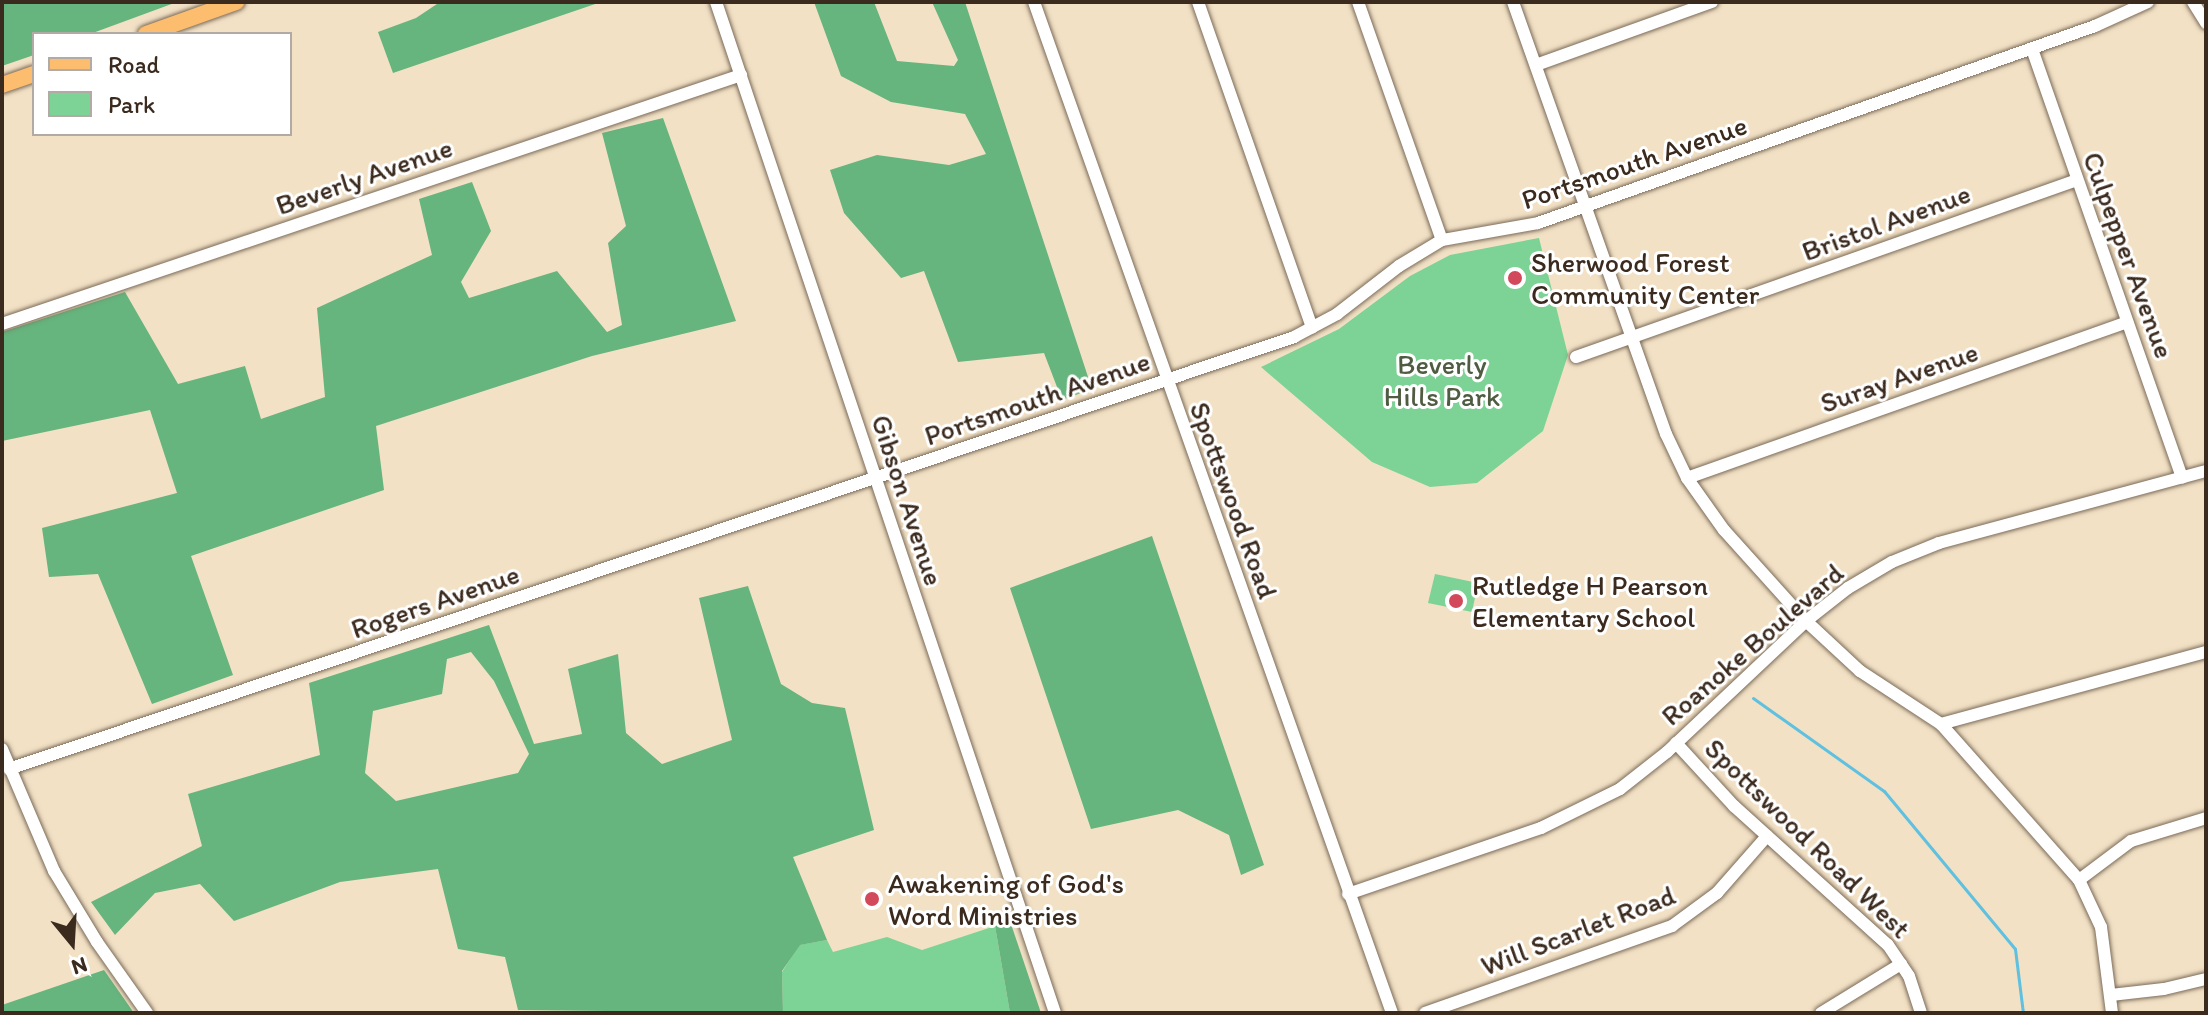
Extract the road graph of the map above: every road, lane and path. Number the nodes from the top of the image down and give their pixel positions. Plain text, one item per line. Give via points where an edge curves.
1 (236, 2) edge
2 (716, 2) edge
3 (1034, 2) edge
4 (1198, 2) edge
5 (1358, 2) edge
6 (1513, 2) edge
7 (1712, 2) edge
8 (2148, 2) edge
9 (2193, 2) edge
10 (2206, 23) edge
11 (152, 32) edge
12 (2032, 49) junction
13 (1536, 65) junction
14 (32, 75) edge
15 (741, 75) junction
16 (2, 85) edge
17 (2077, 180) junction
18 (1586, 207) junction
19 (1442, 240) junction
20 (2127, 322) junction
21 (2, 324) edge
22 (1312, 328) junction
23 (1633, 339) junction
24 (1576, 357) dead end
25 (1166, 380) junction
26 (2206, 471) edge
27 (875, 478) junction
28 (1687, 478) junction
29 (2182, 478) junction
30 (1806, 621) junction
31 (2206, 652) edge
32 (1941, 724) junction
33 (1676, 743) junction
34 (2, 749) edge
35 (9, 769) junction
36 (2206, 818) edge
37 (1767, 836) junction
38 (2079, 880) junction
39 (1348, 894) junction
40 (1901, 964) junction
41 (2206, 979) edge
42 (2111, 995) junction
43 (147, 1013) edge
44 (1055, 1013) edge
45 (1392, 1013) edge
46 (1425, 1013) edge
47 (1821, 1013) edge
48 (1921, 1013) edge
49 (2112, 1013) edge

1 - 11 main road
2 - 15 street, Gibson Avenue
3 - 25 street, Spottswood Road
4 - 22 street
5 - 19 street
6 - 13 street
7 - 13 street
8 - 12 street, Portsmouth Avenue
9 - 10 street
12 - 17 street, Culpepper Avenue
12 - 18 street, Portsmouth Avenue
13 - 18 street
14 - 16 main road
15 - 21 street, Beverly Avenue
15 - 27 street, Gibson Avenue
17 - 20 street, Culpepper Avenue
17 - 23 street, Bristol Avenue
18 - 19 street, Portsmouth Avenue via 1538,223
18 - 23 street
19 - 22 street, Portsmouth Avenue
20 - 28 street, Suray Avenue
20 - 29 street, Culpepper Avenue
22 - 25 street, Portsmouth Avenue
23 - 24 street, Bristol Avenue
23 - 28 street
25 - 27 street, Portsmouth Avenue
25 - 39 street, Spottswood Road
26 - 29 street, Roanoke Boulevard
27 - 35 street, Rogers Avenue
27 - 44 street, Gibson Avenue
28 - 30 street via 1724,530
29 - 30 street, Roanoke Boulevard via 1916,551 1867,576
30 - 32 street via 1860,671
30 - 33 street, Roanoke Boulevard
31 - 32 street
32 - 38 street
33 - 37 street, Spottswood Road West
33 - 39 street, Roanoke Boulevard via 1620,789 1565,818
34 - 35 street
35 - 43 street via 54,871
36 - 38 street via 2131,841
37 - 40 street, Spottswood Road West via 1866,923
37 - 46 street, Will Scarlet Road via 1717,893 1672,926
38 - 42 street via 2101,927
39 - 45 street, Spottswood Road
40 - 47 street
40 - 48 street, Spottswood Road West
41 - 42 street
42 - 49 street

